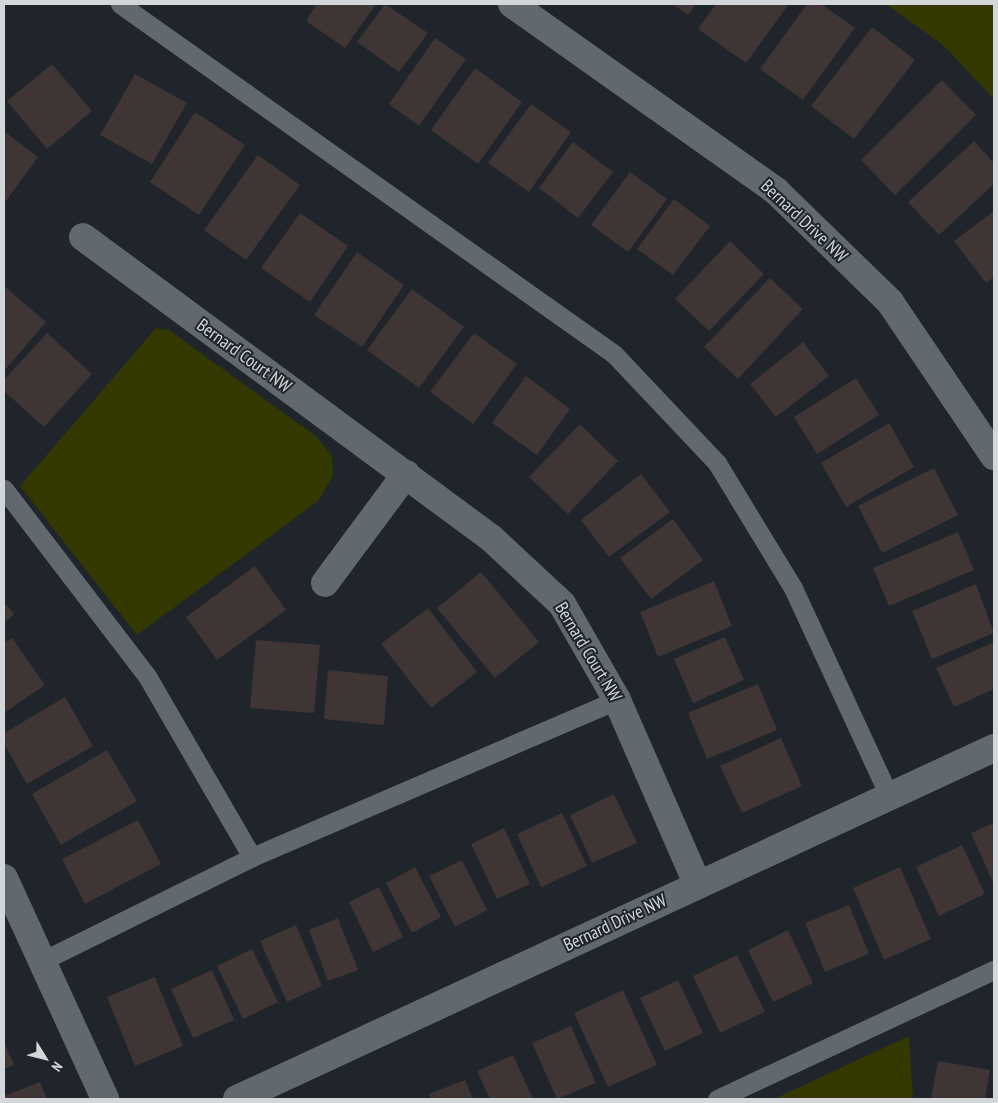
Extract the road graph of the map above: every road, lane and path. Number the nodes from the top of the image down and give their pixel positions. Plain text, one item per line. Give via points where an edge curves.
1 (120, 4) edge
2 (512, 4) edge
3 (83, 237) dead end
4 (994, 456) edge
5 (406, 474) junction
6 (4, 489) edge
7 (325, 583) dead end
8 (617, 700) junction
9 (994, 748) edge
10 (889, 796) junction
11 (252, 856) junction
12 (4, 878) edge
13 (698, 885) junction
14 (44, 960) junction
15 (994, 970) edge
16 (105, 1099) edge
17 (237, 1099) edge
18 (717, 1099) edge

1 - 10 lane via 614,354 717,463 793,588
2 - 4 street, Bernard Drive NW via 776,191 890,302
3 - 5 street, Bernard Court NW
5 - 7 street
5 - 8 street, Bernard Court NW via 491,538 562,604
6 - 11 lane via 147,676
8 - 11 lane
8 - 13 street, Bernard Court NW
9 - 10 street, Bernard Drive NW
10 - 13 street, Bernard Drive NW
11 - 14 lane
12 - 14 street
13 - 17 street, Bernard Drive NW
14 - 16 street
15 - 18 lane

